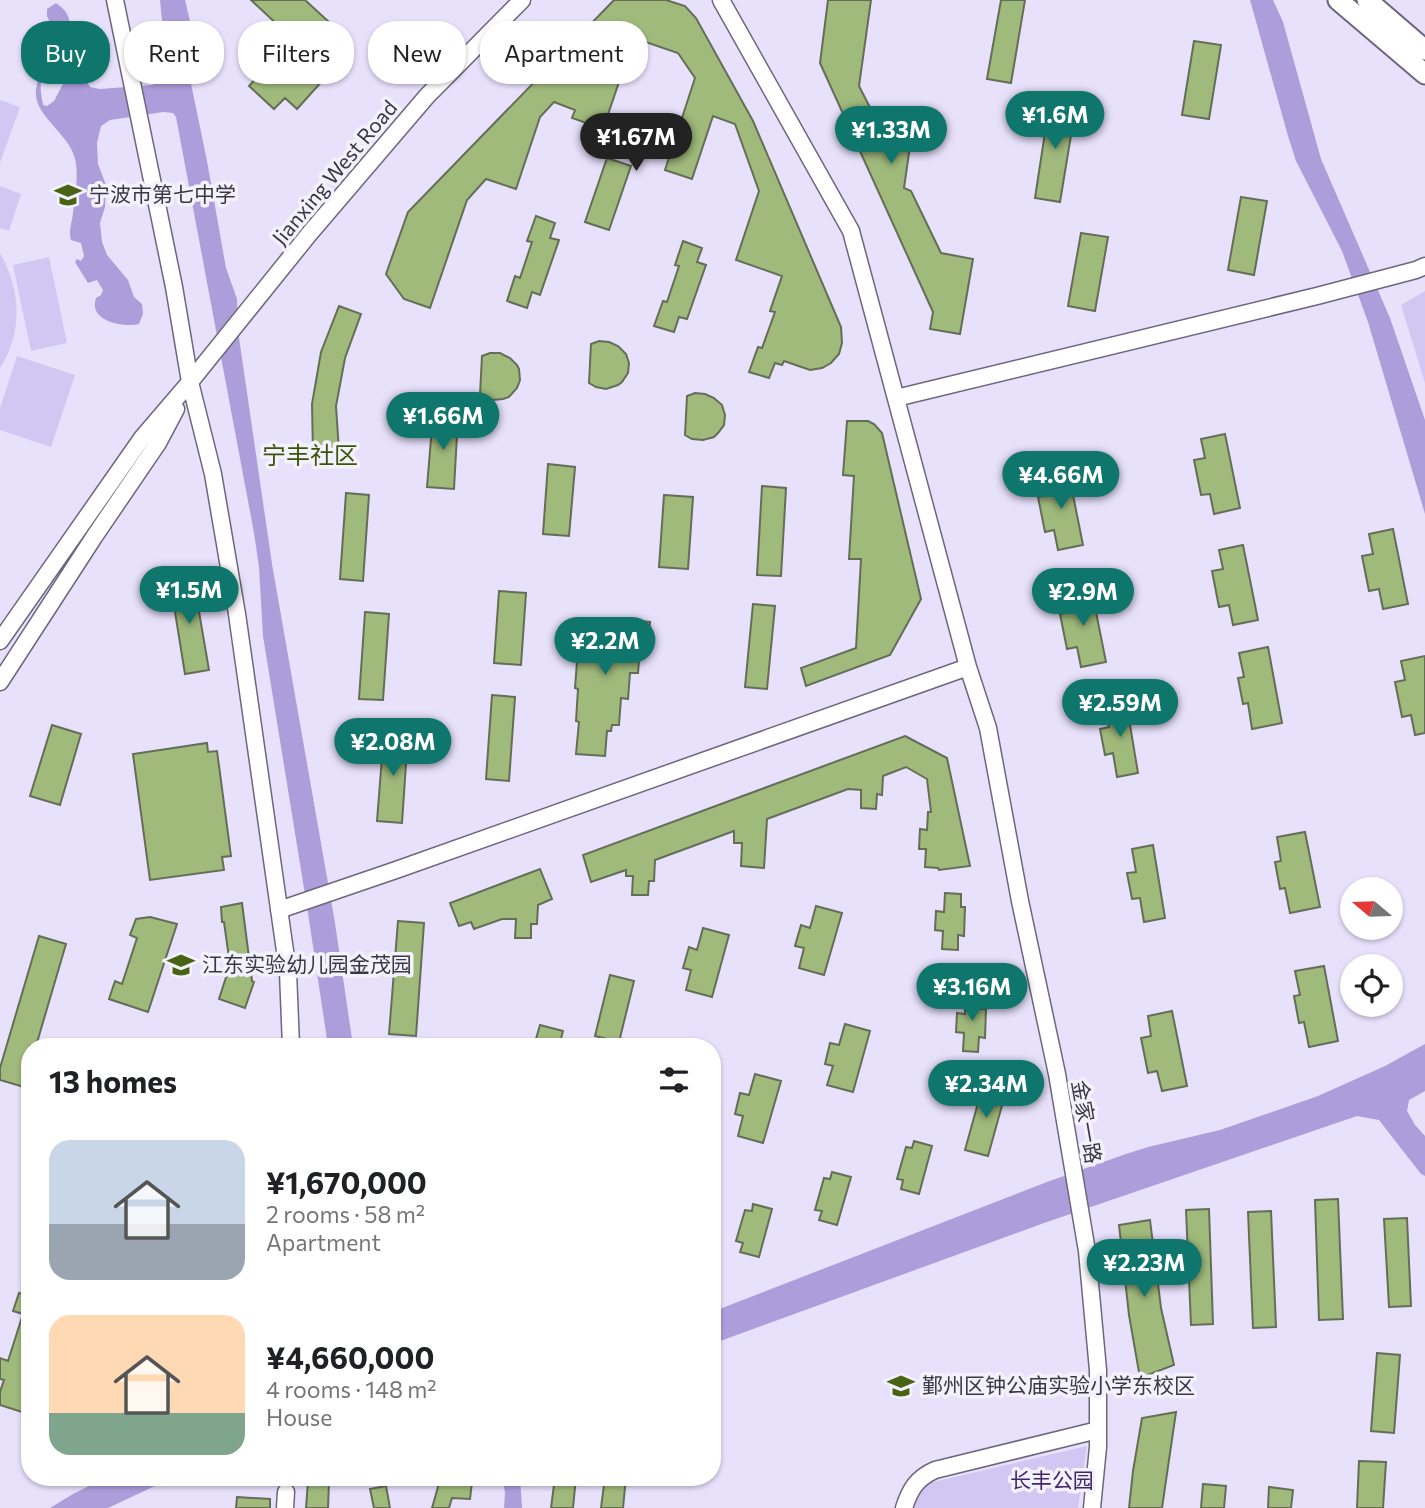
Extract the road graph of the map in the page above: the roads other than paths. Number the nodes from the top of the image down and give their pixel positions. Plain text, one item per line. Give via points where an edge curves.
1 (115, 0) edge
2 (522, 0) edge
3 (721, 0) edge
4 (1338, 0) edge
5 (1367, 0) edge
6 (1425, 50) edge
7 (1424, 74) edge
8 (1425, 266) edge
9 (190, 382) junction
10 (896, 398) junction
11 (0, 641) edge
12 (968, 667) junction
13 (0, 682) edge
14 (283, 908) junction
15 (291, 1038) edge
16 (1098, 1430) junction
17 (904, 1508) edge
18 (1092, 1508) edge

1 - 9 street
2 - 9 street, Jianxing West Road via 427,96
3 - 10 street, 金家一路 via 851,231
4 - 7 main road
5 - 6 main road
8 - 10 street
9 - 11 street, Jianxing West Road via 142,438
9 - 13 street, Jianxing West Road via 158,443
9 - 14 street via 213,474
10 - 12 street, 金家一路
12 - 14 street
12 - 16 street, 金家一路 via 988,728 1057,1074 1087,1251 1098,1370
14 - 15 street
16 - 17 street via 935,1470 922,1476
16 - 18 street, 金家一路

